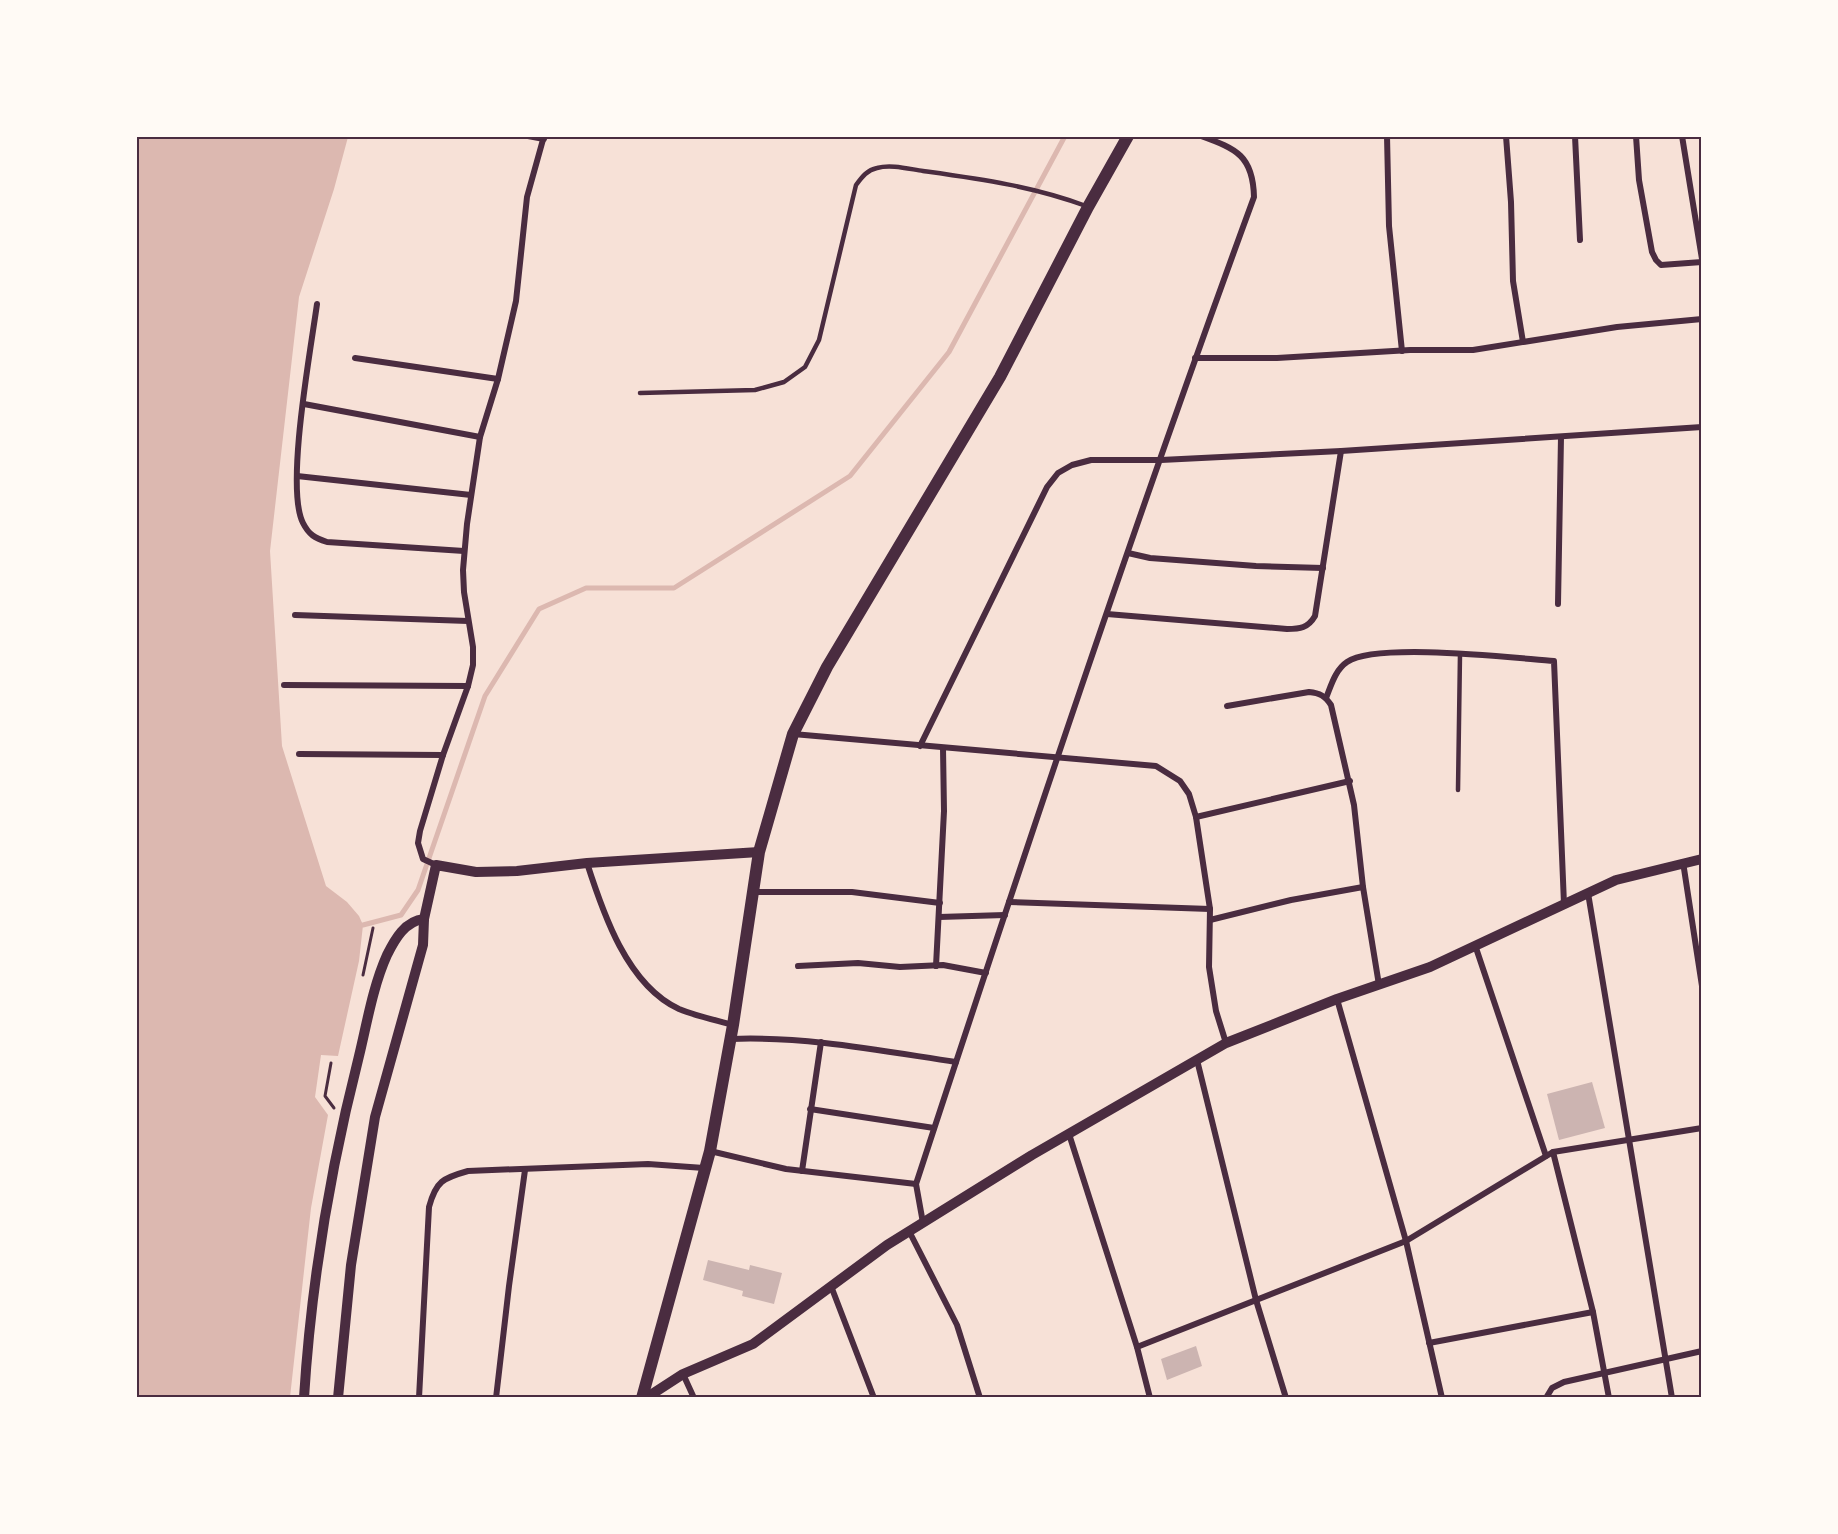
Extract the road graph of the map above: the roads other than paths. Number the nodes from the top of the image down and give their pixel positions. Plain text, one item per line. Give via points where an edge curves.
1 (528, 136) edge
2 (1128, 136) edge
3 (1201, 136) edge
4 (1388, 136) edge
5 (1506, 136) edge
6 (1575, 136) edge
7 (1636, 136) edge
8 (1682, 136) edge
9 (544, 138) edge
10 (1088, 207) junction
11 (1581, 240) dead end
12 (1701, 260) edge
13 (317, 304) dead end
14 (1701, 319) edge
15 (1523, 342) junction
16 (1402, 351) junction
17 (355, 358) dead end
18 (1195, 358) junction
19 (498, 379) junction
20 (640, 393) dead end
21 (304, 404) junction
22 (1701, 427) edge
23 (480, 437) junction
24 (1562, 437) junction
25 (1341, 451) junction
26 (1161, 460) junction
27 (297, 476) junction
28 (471, 495) junction
29 (464, 551) junction
30 (1128, 553) junction
31 (1323, 568) junction
32 (1557, 604) dead end
33 (295, 615) dead end
34 (1107, 615) junction
35 (468, 621) junction
36 (1460, 654) junction
37 (284, 685) dead end
38 (468, 686) junction
39 (1326, 698) junction
40 (1227, 706) dead end
41 (793, 734) junction
42 (920, 746) junction
43 (943, 748) junction
44 (299, 754) dead end
45 (443, 755) junction
46 (1057, 758) junction
47 (1350, 781) junction
48 (1458, 790) dead end
49 (1196, 817) junction
50 (759, 852) junction
51 (1701, 859) edge
52 (1683, 862) junction
53 (586, 863) junction
54 (434, 865) junction
55 (1363, 887) junction
56 (753, 892) junction
57 (1588, 893) junction
58 (1009, 902) junction
59 (940, 903) junction
60 (1564, 904) junction
61 (1210, 909) junction
62 (1005, 915) junction
63 (939, 917) junction
64 (424, 919) junction
65 (1210, 920) junction
66 (1475, 945) junction
67 (798, 966) dead end
68 (936, 966) junction
69 (986, 973) junction
70 (1379, 985) junction
71 (1701, 986) edge
72 (1337, 999) junction
73 (733, 1025) junction
74 (729, 1039) junction
75 (821, 1042) junction
76 (1226, 1043) junction
77 (1197, 1059) junction
78 (956, 1062) junction
79 (810, 1108) junction
80 (934, 1128) junction
81 (1701, 1128) edge
82 (1069, 1134) junction
83 (1628, 1140) junction
84 (710, 1151) junction
85 (1553, 1152) junction
86 (1546, 1156) junction
87 (704, 1168) junction
88 (525, 1170) junction
89 (802, 1171) junction
90 (916, 1184) junction
91 (923, 1223) junction
92 (909, 1231) junction
93 (1406, 1241) junction
94 (831, 1286) junction
95 (1256, 1300) junction
96 (1593, 1312) junction
97 (1429, 1343) junction
98 (1137, 1347) junction
99 (1701, 1351) edge
100 (1665, 1359) junction
101 (1605, 1373) junction
102 (683, 1374) junction
103 (304, 1398) edge
104 (338, 1398) edge
105 (419, 1398) edge
106 (496, 1398) edge
107 (644, 1398) edge
108 (694, 1398) edge
109 (874, 1398) edge
110 (980, 1398) edge
111 (1150, 1398) edge
112 (1286, 1398) edge
113 (1442, 1398) edge
114 (1546, 1398) edge
115 (1609, 1398) edge
116 (1671, 1398) edge

1 - 9 street
2 - 10 main road
3 - 18 street via 1240,153 1254,179 1254,197
4 - 16 street via 1389,226
5 - 15 street via 1512,281
6 - 11 street
7 - 12 street via 1639,180 1656,260 1661,265
8 - 12 street
9 - 19 street via 527,197 516,301
10 - 20 lane via 1029,187 877,167 864,173 856,184 819,340 804,368 784,382 755,390
10 - 41 main road via 1000,377 827,667
13 - 21 street
14 - 15 street
15 - 16 street via 1473,350
16 - 18 street
17 - 19 street
18 - 26 street
19 - 23 street
21 - 23 street
21 - 27 street
22 - 24 street
23 - 28 street
24 - 25 street
24 - 32 street
25 - 26 street
25 - 31 street
26 - 30 street
26 - 42 street via 1091,460 1058,473 1047,487
27 - 28 street
27 - 29 street via 297,502 302,522 312,537 327,542
28 - 29 street
29 - 35 street
30 - 31 street via 1150,558
30 - 34 street
31 - 34 street via 1315,616 1305,627 1287,629
33 - 35 street
34 - 46 street
35 - 38 street via 473,664
36 - 39 street via 1359,656 1344,663
36 - 48 lane
36 - 60 street via 1554,661
37 - 38 street
38 - 45 street
39 - 40 street via 1309,692
39 - 47 street
41 - 42 street
41 - 50 main road
42 - 43 street
43 - 46 street
43 - 59 street
44 - 45 street
45 - 54 street via 418,843 423,858
46 - 49 street via 1156,766 1185,787
46 - 58 street
47 - 49 street
47 - 55 street
49 - 61 street
50 - 53 street
50 - 56 main road
51 - 52 street
52 - 57 street via 1616,880
52 - 71 street
53 - 54 street via 476,872
53 - 73 street via 605,917 626,958 652,990 678,1008
54 - 64 street
55 - 65 street
55 - 70 street
56 - 59 street via 852,892
56 - 73 main road
57 - 60 street
57 - 83 street
58 - 61 street
58 - 62 street
59 - 63 street
60 - 66 street
61 - 65 street
62 - 63 street
62 - 69 street
63 - 68 street
64 - 103 street via 415,920 402,930 387,955 372,1004 351,1088 319,1255
64 - 104 street via 423,945 375,1117 351,1265
65 - 76 street via 1209,967
66 - 70 street
66 - 86 street
67 - 68 street
68 - 69 street
69 - 78 street
70 - 72 street
72 - 76 street
72 - 93 street
73 - 74 main road
74 - 75 street via 764,1037
74 - 84 main road
75 - 78 street
75 - 79 street
76 - 77 street
77 - 82 street
77 - 95 street
78 - 80 street
79 - 80 street
79 - 89 street
80 - 90 street
81 - 83 street
82 - 91 street
82 - 98 street
83 - 85 street
83 - 100 street
84 - 87 main road
84 - 89 street
85 - 86 street
85 - 96 street
86 - 93 street
87 - 88 street via 648,1164
87 - 107 main road
88 - 105 street via 468,1171 450,1176 433,1192
88 - 106 street
89 - 90 street
90 - 91 street
91 - 92 street
92 - 94 street
92 - 110 street via 957,1325
93 - 95 street
93 - 97 street
94 - 102 street via 753,1344
94 - 109 street
95 - 98 street
95 - 112 street
96 - 97 street
96 - 101 street
97 - 113 street
98 - 111 street
99 - 100 street
100 - 101 street
100 - 116 street
101 - 114 street via 1564,1382 1552,1388
101 - 115 street
102 - 107 street
102 - 108 street

